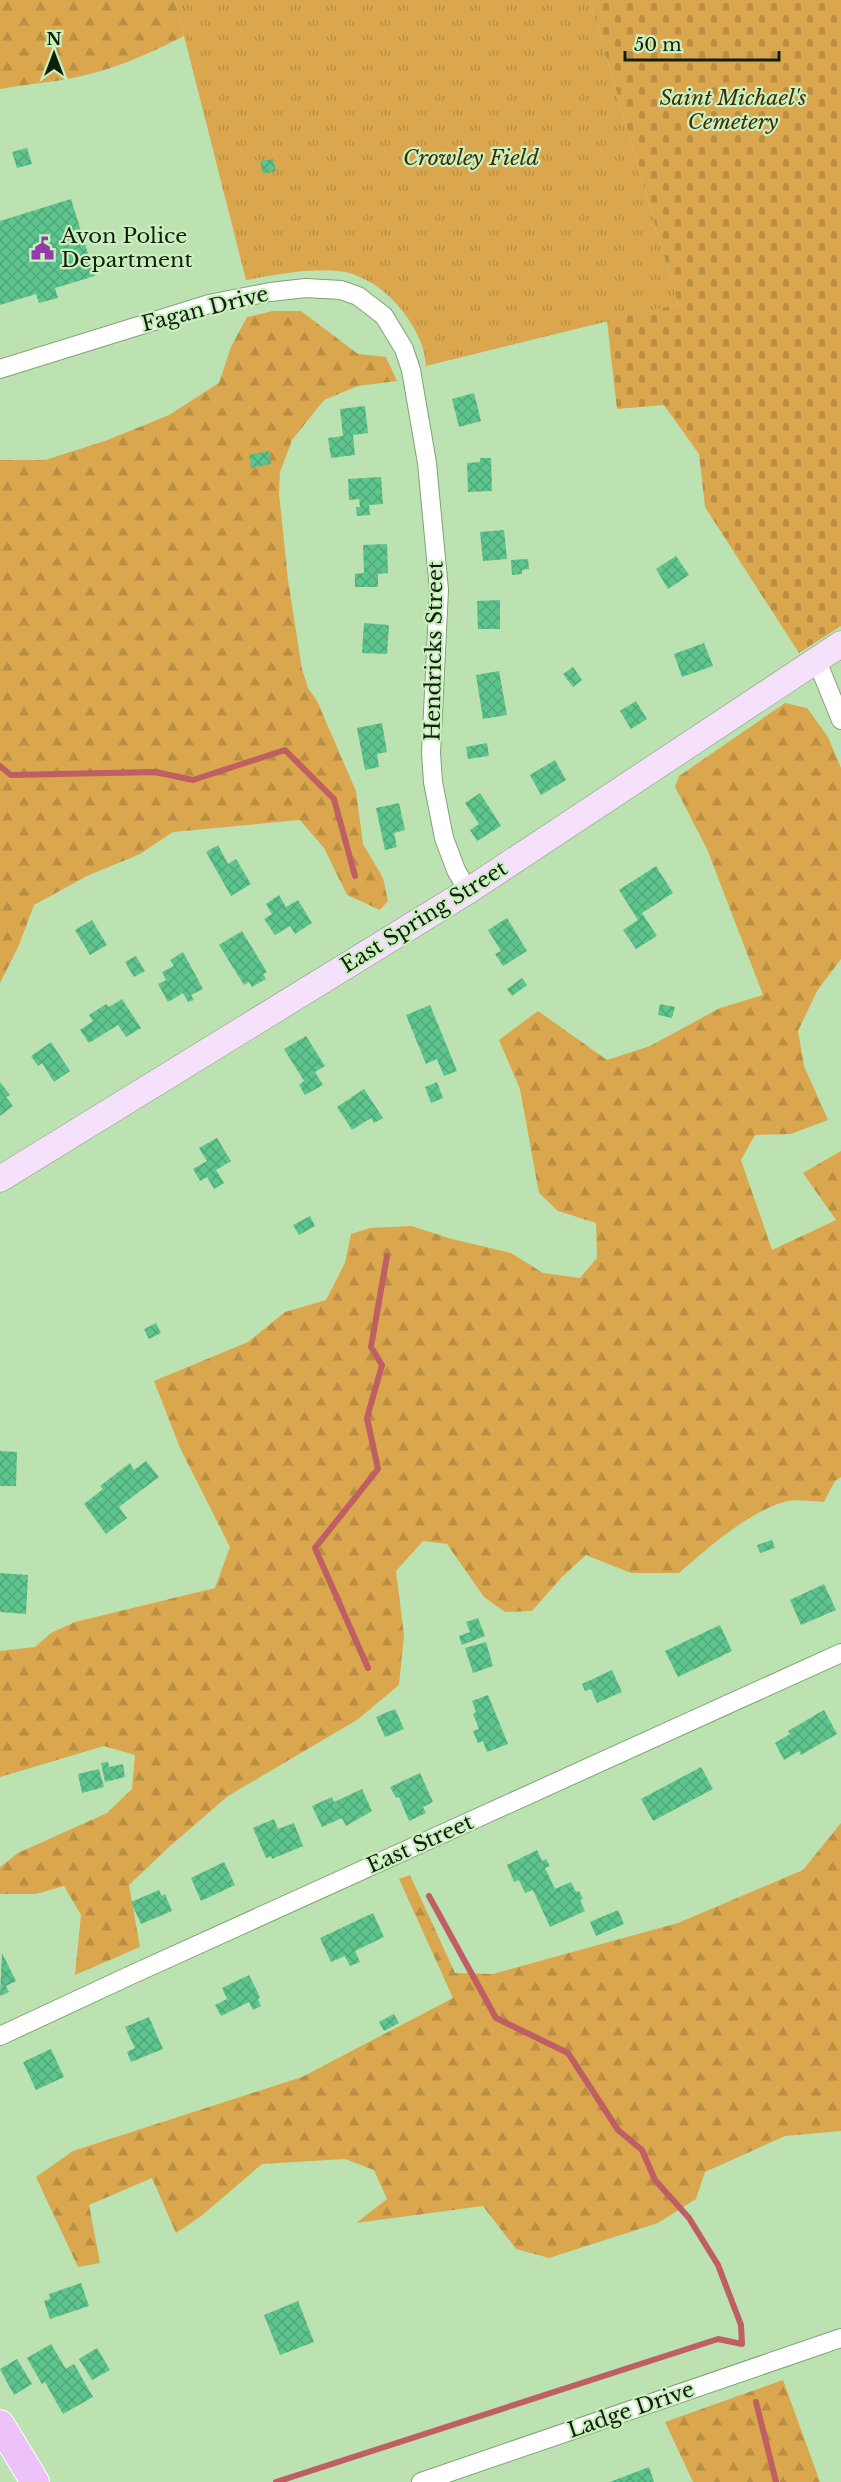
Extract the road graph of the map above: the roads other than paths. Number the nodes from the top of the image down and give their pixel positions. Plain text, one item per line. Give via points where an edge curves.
1 (0, 369) edge
2 (411, 370) joint
3 (841, 645) edge
4 (817, 661) junction
5 (841, 720) edge
6 (468, 891) junction
7 (0, 1179) edge
8 (841, 1653) edge
9 (0, 2036) edge
10 (841, 2338) edge
11 (0, 2424) edge
12 (35, 2482) edge
13 (421, 2482) edge

1 - 2 street, Fagan Drive via 218,302 322,288 358,296 384,316 404,349
2 - 6 street, Hendricks Street via 427,463 439,590 433,783 446,846
3 - 4 main road, East Spring Street
4 - 5 street
4 - 6 main road, East Spring Street
6 - 7 main road, East Spring Street
8 - 9 street, East Street
10 - 13 street, Ladge Drive
11 - 12 main road

